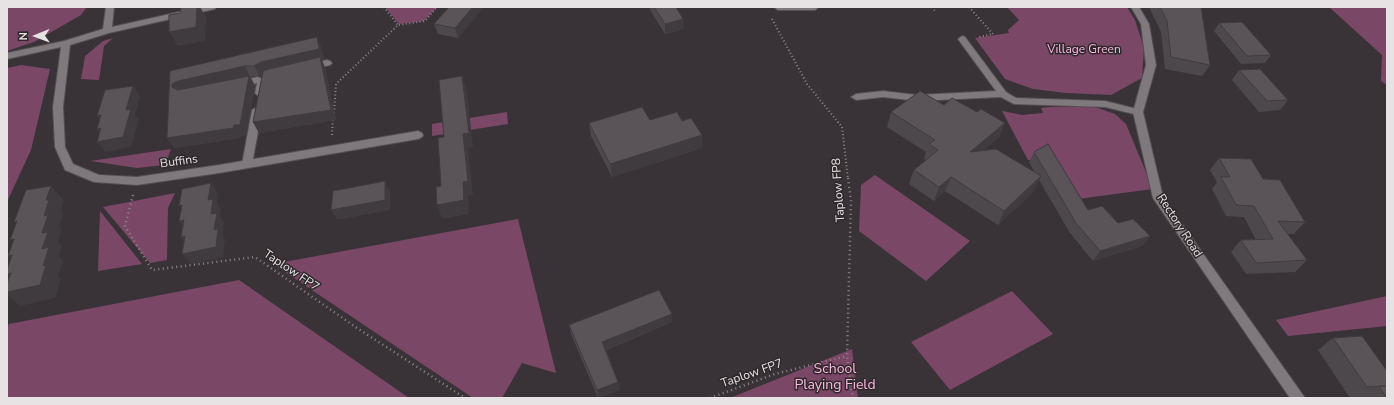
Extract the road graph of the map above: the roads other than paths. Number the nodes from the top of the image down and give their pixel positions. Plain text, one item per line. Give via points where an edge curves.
1 (110, 7) edge
2 (212, 7) edge
3 (778, 7) edge
4 (815, 7) edge
5 (1135, 7) edge
6 (107, 31) junction
7 (962, 39) road end
8 (66, 43) junction
9 (7, 56) edge
10 (327, 63) dead end
11 (297, 70) edge
12 (274, 76) edge
13 (262, 81) junction
14 (229, 86) edge
15 (1003, 94) junction
16 (856, 96) dead end
17 (1138, 112) junction
18 (418, 135) dead end
19 (247, 164) junction
20 (1298, 398) edge

1 - 6 street
2 - 6 street
3 - 4 street
5 - 17 street, Rectory Road via 1145,24 1151,65
6 - 8 street
7 - 15 street
8 - 9 street
8 - 19 street, Buffins via 58,107 60,147 69,167 98,179 137,181
10 - 11 street
12 - 13 street
13 - 14 street
13 - 19 street
15 - 16 street via 917,98 883,94
15 - 17 street via 1014,101 1105,104
17 - 20 street, Rectory Road via 1158,198
18 - 19 street, Buffins

